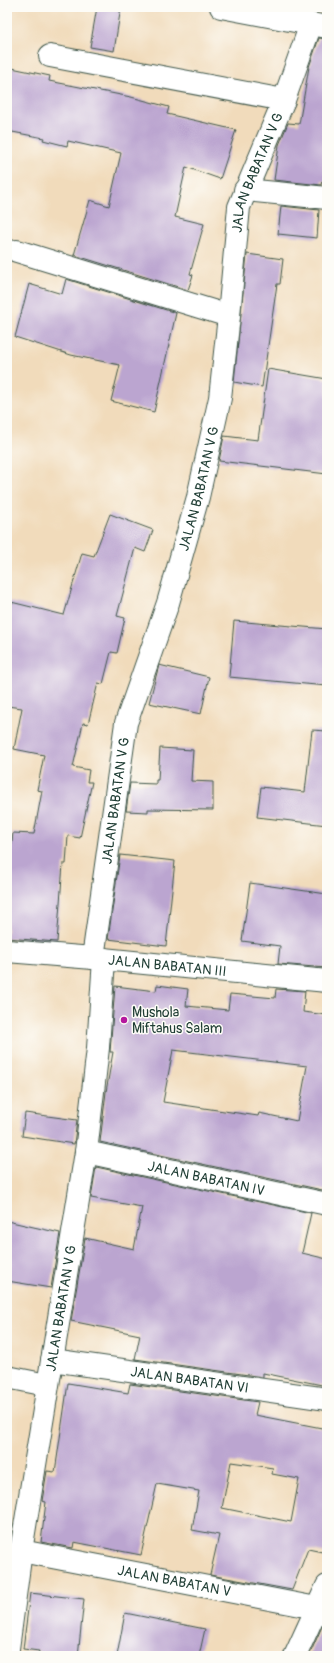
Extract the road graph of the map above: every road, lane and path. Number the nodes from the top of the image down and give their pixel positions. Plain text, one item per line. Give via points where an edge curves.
1 (221, 7) edge
2 (271, 12) edge
3 (319, 25) edge
4 (50, 56) dead end
5 (284, 100) junction
6 (245, 190) junction
7 (327, 198) edge
8 (17, 252) dead end
9 (230, 316) junction
10 (7, 951) edge
11 (98, 958) junction
12 (327, 981) edge
13 (86, 1152) junction
14 (327, 1204) edge
15 (52, 1360) junction
16 (7, 1377) edge
17 (47, 1385) junction
18 (327, 1399) edge
19 (21, 1551) junction
20 (327, 1586) edge
21 (321, 1609) edge
22 (7, 1656) edge
23 (294, 1656) edge

1 - 2 street
2 - 3 street
3 - 5 street, JALAN BABATAN V G
4 - 5 street
5 - 6 street, JALAN BABATAN V G
6 - 7 street
6 - 9 street, JALAN BABATAN V G via 239,207 236,229
8 - 9 street
9 - 11 street, JALAN BABATAN V G via 220,398 198,497 168,603 126,723
10 - 11 street, JALAN BABATAN III
11 - 12 street, JALAN BABATAN III
11 - 13 street, JALAN BABATAN V G via 98,1048
13 - 14 street, JALAN BABATAN IV
13 - 15 street, JALAN BABATAN V G
15 - 17 street, JALAN BABATAN V G
15 - 18 street, JALAN BABATAN VI
16 - 17 street
17 - 19 street, JALAN BABATAN V G
19 - 21 street, JALAN BABATAN V
19 - 22 street, JALAN BABATAN V G
20 - 21 street
21 - 23 street

